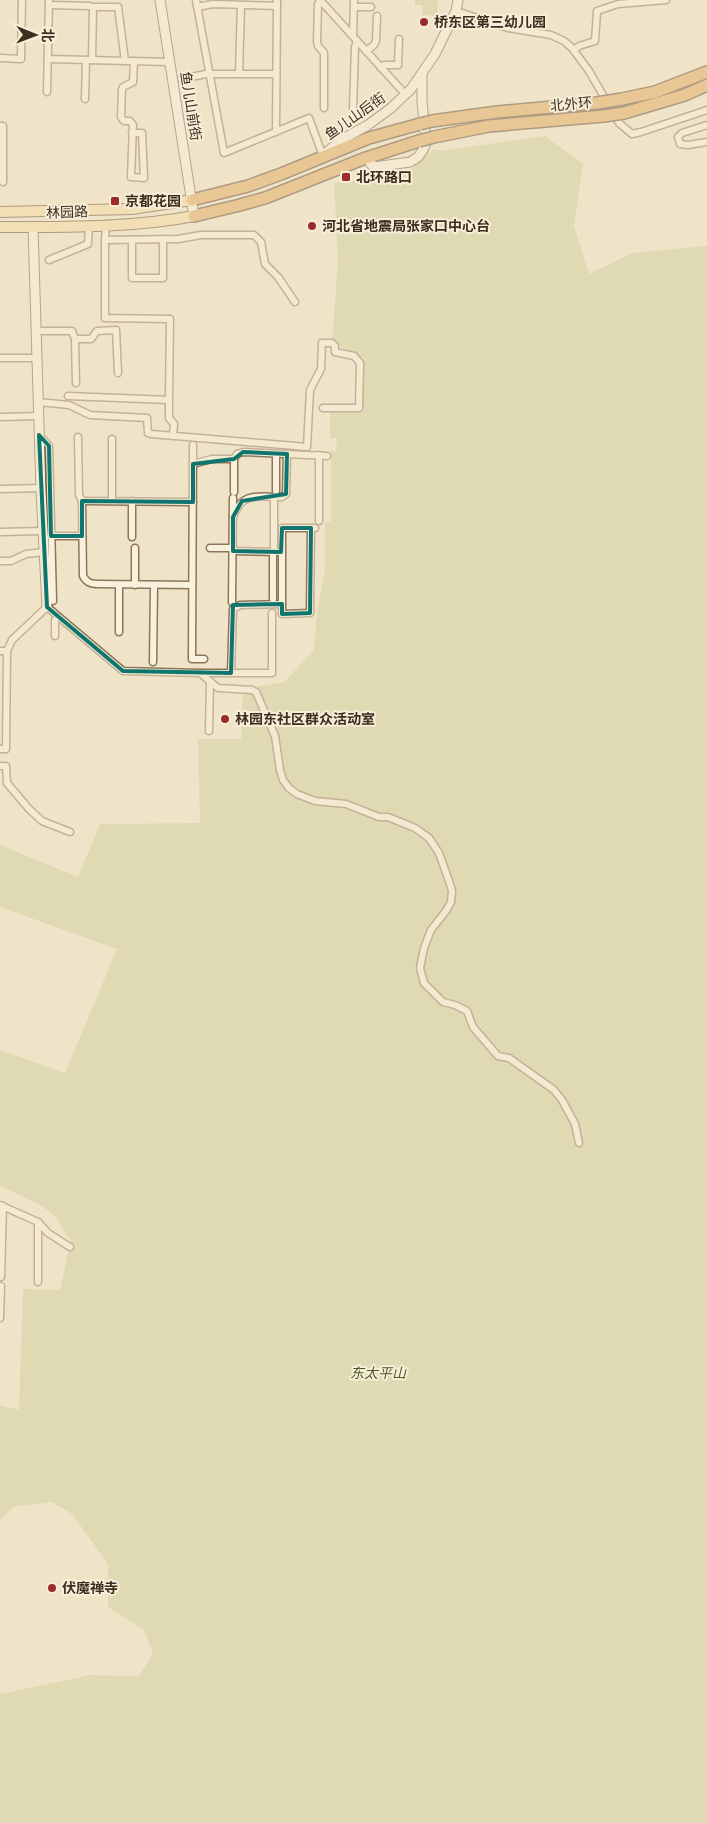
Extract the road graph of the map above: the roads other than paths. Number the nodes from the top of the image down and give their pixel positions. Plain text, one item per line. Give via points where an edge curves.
1 (22, 0) edge
2 (160, 0) edge
3 (320, 0) edge
4 (458, 0) edge
5 (666, 0) edge
6 (49, 3) edge
7 (238, 3) edge
8 (278, 3) edge
9 (354, 3) edge
10 (90, 4) edge
11 (197, 4) edge
12 (371, 7) dead end
13 (456, 12) junction
14 (377, 16) dead end
15 (355, 39) junction
16 (399, 39) dead end
17 (574, 50) junction
18 (366, 51) junction
19 (0, 58) edge
20 (48, 59) junction
21 (89, 60) junction
22 (125, 61) junction
23 (134, 61) junction
24 (170, 62) junction
25 (381, 68) junction
26 (707, 72) edge
27 (210, 74) junction
28 (240, 74) junction
29 (276, 74) junction
30 (422, 74) junction
31 (181, 79) dead end
32 (707, 85) edge
33 (47, 92) dead end
34 (406, 95) junction
35 (85, 99) dead end
36 (324, 108) dead end
37 (353, 109) dead end
38 (707, 110) edge
39 (707, 125) edge
40 (0, 126) edge
41 (276, 132) junction
42 (132, 133) junction
43 (707, 142) edge
44 (323, 156) junction
45 (372, 156) junction
46 (3, 182) dead end
47 (192, 200) junction
48 (0, 212) edge
49 (194, 216) junction
50 (106, 224) junction
51 (89, 225) junction
52 (0, 227) edge
53 (33, 227) junction
54 (163, 239) junction
55 (105, 240) junction
56 (132, 244) dead end
57 (49, 260) dead end
58 (296, 302) dead end
59 (36, 331) junction
60 (75, 340) junction
61 (0, 358) edge
62 (37, 358) junction
63 (118, 373) dead end
64 (76, 383) dead end
65 (68, 396) dead end
66 (169, 400) junction
67 (38, 402) junction
68 (323, 408) dead end
69 (39, 416) junction
70 (0, 417) edge
71 (39, 435) junction
72 (78, 436) dead end
73 (173, 436) junction
74 (112, 438) dead end
75 (193, 445) dead end
76 (276, 454) junction
77 (287, 454) junction
78 (319, 455) junction
79 (327, 456) dead end
80 (234, 459) junction
81 (193, 464) junction
82 (41, 488) junction
83 (0, 489) edge
84 (275, 494) junction
85 (82, 501) junction
86 (112, 501) junction
87 (132, 501) junction
88 (193, 502) junction
89 (233, 517) junction
90 (319, 520) dead end
91 (43, 531) junction
92 (0, 532) edge
93 (51, 536) junction
94 (82, 536) junction
95 (132, 538) dead end
96 (135, 548) dead end
97 (210, 548) dead end
98 (273, 549) junction
99 (233, 550) junction
100 (44, 552) junction
101 (281, 552) junction
102 (0, 561) edge
103 (119, 585) junction
104 (134, 585) junction
105 (154, 585) junction
106 (192, 585) junction
107 (273, 599) dead end
108 (232, 602) dead end
109 (50, 604) junction
110 (282, 604) junction
111 (272, 613) dead end
112 (56, 620) dead end
113 (66, 623) junction
114 (119, 632) dead end
115 (4, 651) edge
116 (204, 659) dead end
117 (154, 662) dead end
118 (200, 673) junction
119 (231, 673) junction
120 (210, 682) junction
121 (209, 731) dead end
122 (0, 749) edge
123 (0, 766) edge
124 (70, 832) dead end
125 (579, 1143) dead end
126 (1, 1206) edge
127 (38, 1222) junction
128 (70, 1247) dead end
129 (1, 1277) edge
130 (38, 1282) dead end
131 (1, 1286) edge
132 (0, 1318) edge

1 - 19 street via 21,59
2 - 24 street, 鱼儿山前街
3 - 15 street
3 - 36 street via 317,42 324,53
4 - 13 street, 鱼儿山后街
5 - 17 street via 618,4 597,11 595,41
6 - 10 street via 60,7
6 - 20 street
7 - 8 street
7 - 11 street
7 - 28 street
8 - 29 street
9 - 12 street
9 - 15 street
10 - 21 street
10 - 22 street via 118,7
11 - 27 street
13 - 17 street via 508,28 551,35
13 - 30 street, 鱼儿山后街
14 - 18 street via 376,41
15 - 18 street
15 - 37 street
16 - 25 street via 398,65
17 - 38 street via 620,123 632,134
18 - 25 street
20 - 21 street
20 - 33 street
21 - 22 street
21 - 35 street
22 - 23 street
23 - 24 street
23 - 42 street via 133,82 123,87 121,117 132,123
24 - 47 street, 鱼儿山前街
25 - 34 street
26 - 44 highway, bridge via 655,92 622,99 420,124
27 - 28 street
27 - 31 street
27 - 41 street via 224,153
28 - 29 street
29 - 41 street
30 - 34 street, 鱼儿山后街
30 - 45 street via 426,143 423,150 410,162 374,167 370,163
32 - 45 highway, 北外环, bridge via 668,101 624,113 489,126 434,137
34 - 44 street, 鱼儿山后街
39 - 43 street via 682,132 678,137 680,144
40 - 46 street via 3,126
41 - 44 street via 309,118
42 - 42 street via 142,133 144,178 131,177
44 - 47 highway via 248,186
45 - 49 highway via 265,198
47 - 48 main road, 林园路 via 132,209
47 - 49 street, 鱼儿山前街
49 - 50 main road, 林园路
50 - 51 main road, 林园路
50 - 55 street
51 - 53 main road, 林园路
51 - 57 street via 88,244
52 - 53 main road, 林园路
53 - 59 street
54 - 55 street
54 - 56 street via 163,278 132,278
54 - 58 street via 201,234 254,235 261,242 265,264
55 - 66 street via 105,318 170,319
59 - 60 street via 72,331
59 - 62 street
60 - 63 street via 91,339 97,331 116,330
60 - 64 street
61 - 62 street
62 - 67 street
65 - 66 street
66 - 73 street
67 - 69 street
67 - 73 street via 70,405 90,415 147,418 148,433
68 - 73 street via 359,408 360,363 354,356 335,352 332,343 322,343 320,369 310,390 307,447
69 - 70 street
69 - 71 street
71 - 82 street
71 - 93 street via 49,446
72 - 85 street via 79,495
74 - 86 street
75 - 81 street
76 - 77 street
76 - 80 street via 243,452
76 - 84 street
77 - 78 street
77 - 84 street via 286,494 282,497
78 - 79 street
78 - 90 street
80 - 81 street via 212,459
80 - 89 street
81 - 88 street
82 - 83 street
82 - 91 street
84 - 89 street via 248,498 238,505
84 - 98 street
85 - 86 street
85 - 94 street
86 - 87 street
87 - 88 street
87 - 95 street
88 - 106 street
89 - 99 street
91 - 92 street
91 - 100 street
93 - 94 street
93 - 109 street
94 - 103 street via 86,580 92,584
96 - 104 street
97 - 99 street
98 - 99 street
98 - 101 street
98 - 107 street
99 - 108 street
100 - 102 street
100 - 109 street
101 - 110 street
101 - 110 street via 282,528 313,528 310,613 282,614
103 - 104 street
103 - 114 street
104 - 105 street
105 - 106 street
105 - 117 street
106 - 116 street via 192,659
109 - 113 street
109 - 115 street
110 - 119 street via 240,605 233,609
111 - 119 street via 272,673
112 - 113 street via 55,633
113 - 118 street via 123,671
115 - 122 street via 6,749
118 - 119 street
118 - 120 street
120 - 121 street
120 - 125 street via 218,688 256,692 275,736 283,780 297,794 388,817 429,838 439,853 452,891 451,902 431,930 424,948 420,968 424,983 443,1002 467,1011 473,1027 498,1056 509,1058 554,1090 575,1124
123 - 124 street via 6,766 7,783 28,809 42,821
126 - 127 street
126 - 129 street
127 - 128 street via 48,1233
127 - 130 street
131 - 132 street

